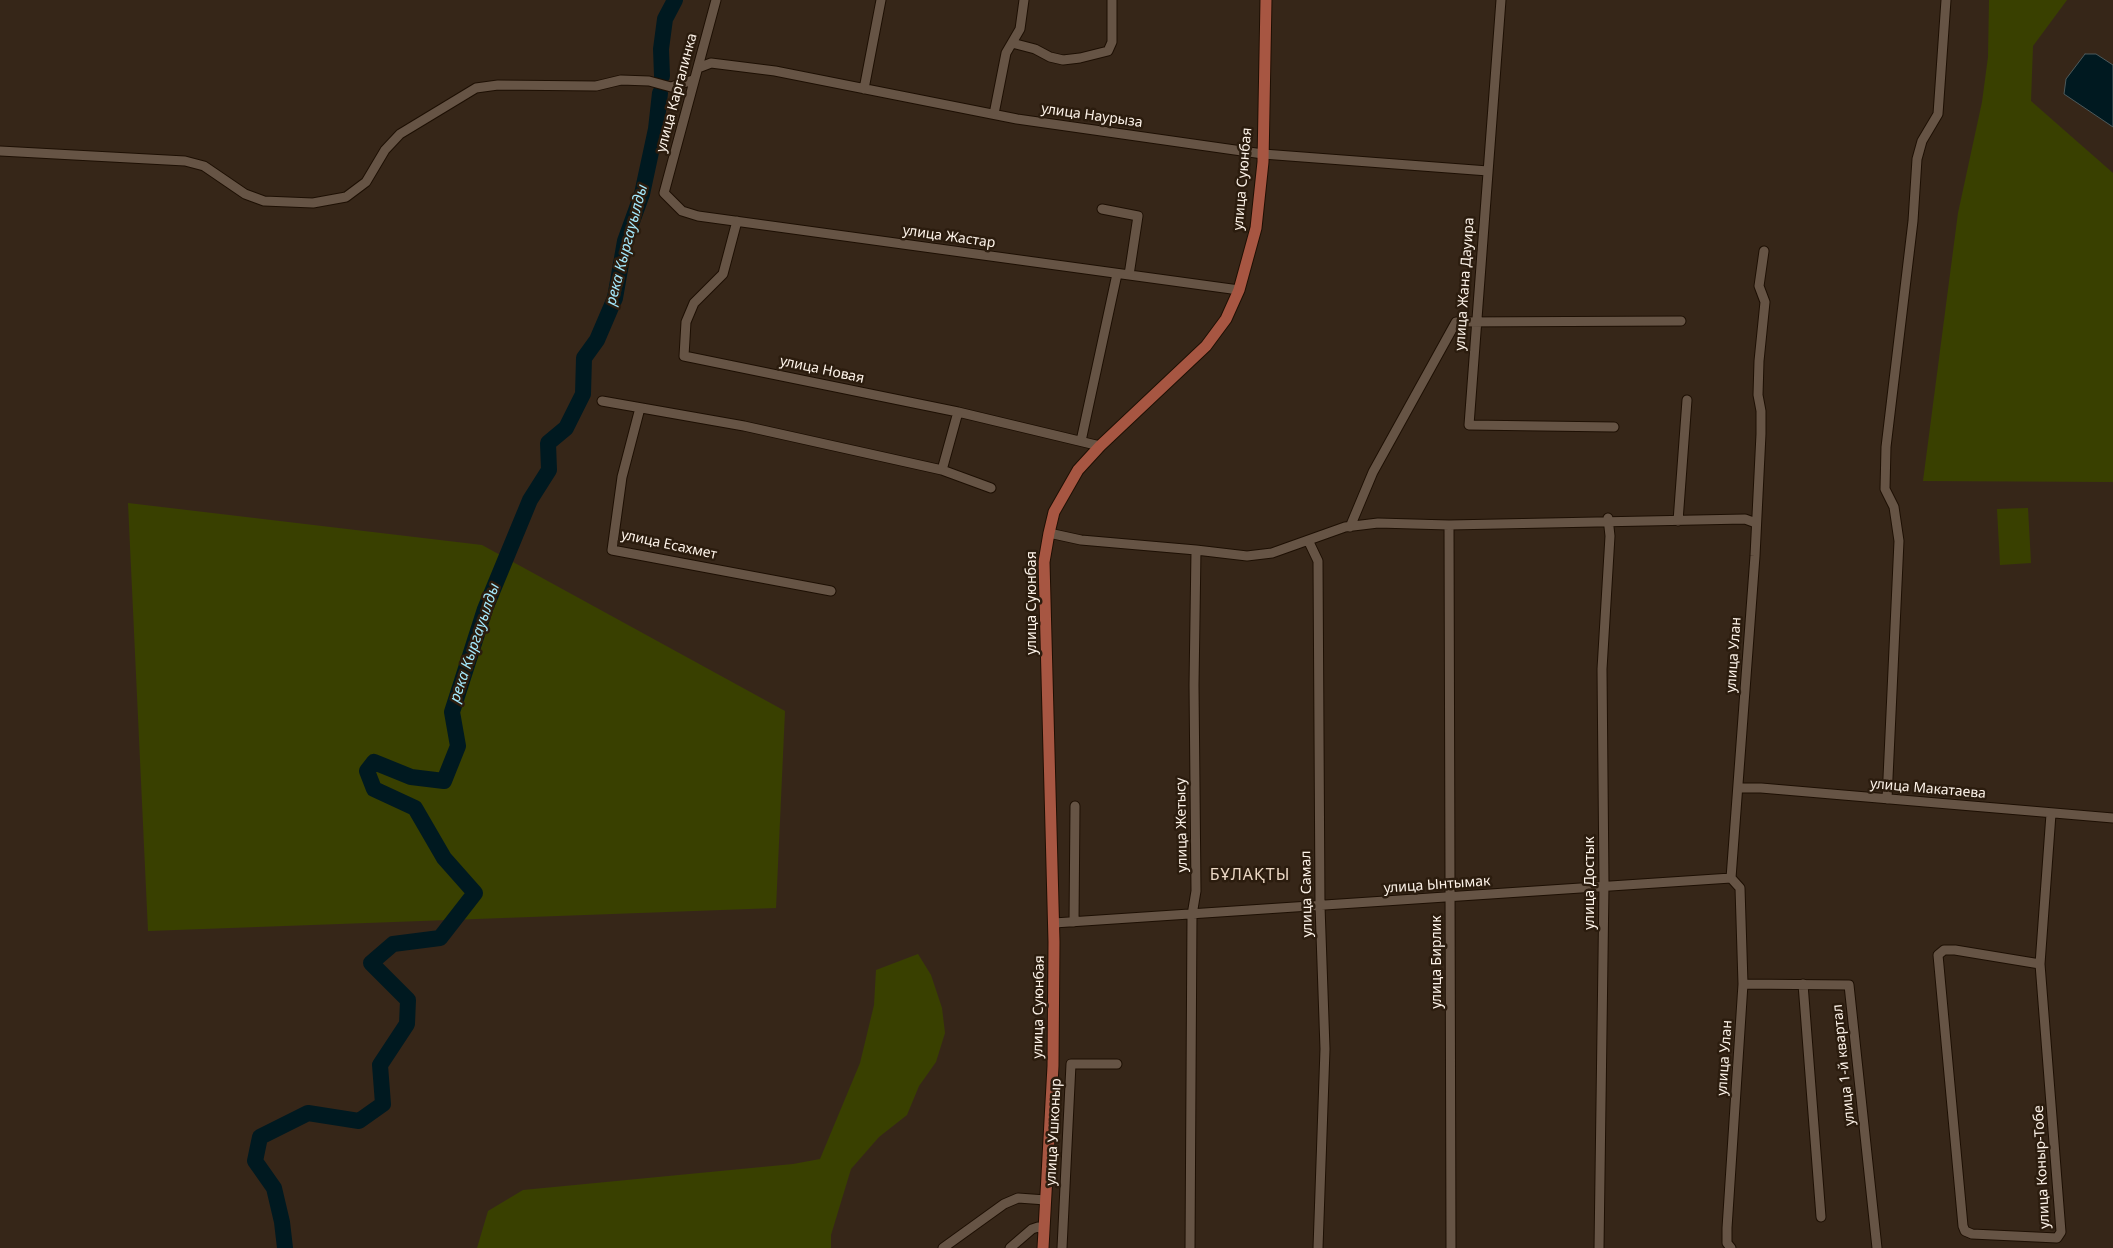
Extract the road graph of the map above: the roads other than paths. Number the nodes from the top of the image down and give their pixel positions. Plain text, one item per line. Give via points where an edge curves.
1 (716, 0) edge
2 (881, 0) edge
3 (1024, 0) edge
4 (1112, 0) edge
5 (1266, 0) edge
6 (1501, 0) edge
7 (1946, 0) edge
8 (1012, 43) junction
9 (698, 68) junction
10 (693, 80) junction
11 (864, 89) junction
12 (994, 114) junction
13 (0, 152) edge
14 (1263, 154) junction
15 (1488, 171) junction
16 (664, 192) joint
17 (1102, 209) dead end
18 (737, 221) junction
19 (1764, 251) dead end
20 (1117, 274) junction
21 (1129, 275) junction
22 (1239, 290) junction
23 (1476, 321) junction
24 (1681, 321) dead end
25 (1687, 400) dead end
26 (602, 401) dead end
27 (640, 408) junction
28 (958, 412) junction
29 (1614, 427) dead end
30 (1081, 441) junction
31 (1100, 446) junction
32 (942, 470) junction
33 (991, 488) dead end
34 (1608, 520) junction
35 (1678, 521) junction
36 (1756, 523) junction
37 (1449, 525) junction
38 (1350, 527) junction
39 (1049, 534) junction
40 (1308, 540) junction
41 (1196, 550) junction
42 (831, 591) dead end
43 (1739, 788) junction
44 (1887, 799) junction
45 (1075, 806) dead end
46 (2050, 814) junction
47 (2113, 818) edge
48 (1731, 878) junction
49 (1604, 885) junction
50 (1451, 898) junction
51 (1320, 906) junction
52 (1192, 915) junction
53 (1074, 922) junction
54 (1054, 923) junction
55 (2040, 964) junction
56 (1743, 984) junction
57 (1803, 984) junction
58 (1118, 1064) dead end
59 (1046, 1200) junction
60 (1822, 1217) dead end
61 (1044, 1230) junction
62 (1729, 1245) edge
63 (943, 1248) edge
64 (1010, 1248) edge
65 (1043, 1248) edge
66 (1062, 1248) edge
67 (1190, 1248) edge
68 (1318, 1248) edge
69 (1450, 1248) edge
70 (1599, 1248) edge
71 (1877, 1248) edge

1 - 9 street, улица Каргалинка
2 - 11 street
3 - 8 street via 1020,30
4 - 8 street via 1112,42 1108,51 1100,55 1063,60
5 - 14 main road, улица Суюнбая
6 - 15 street, улица Жана Дауира
7 - 44 street via 1938,114 1922,141 1917,159 1913,221 1886,447 1885,489 1894,507 1899,541
8 - 12 street via 1006,53
9 - 10 street, улица Каргалинка
9 - 11 street, улица Наурыза via 711,63 730,65
10 - 13 street via 670,87 649,81 621,80 596,86 498,85 476,88 400,134 384,150 366,182 346,197 313,204 264,201 245,194 204,166 185,161
10 - 16 street, улица Каргалинка
11 - 12 street, улица Наурыза
12 - 14 street, улица Наурыза
14 - 15 street, улица Наурыза
14 - 22 main road, улица Суюнбая via 1256,228
15 - 23 street, улица Жана Дауира
16 - 18 street, улица Жастар via 672,203 690,214
17 - 21 street via 1138,216
18 - 20 street, улица Жастар
18 - 28 street, улица Новая via 723,274 694,303 686,322 684,356
19 - 36 street, улица Улан via 1759,286 1765,302 1759,361 1761,434
20 - 21 street, улица Жастар
20 - 30 street
21 - 22 street, улица Жастар
22 - 31 main road, улица Суюнбая via 1226,319 1206,346
23 - 24 street
23 - 29 street, улица Жана Дауира via 1469,425
23 - 38 street via 1456,322 1373,472
25 - 35 street
26 - 27 street
27 - 32 street via 744,426
27 - 42 street, улица Есахмет via 622,477 612,550
28 - 30 street, улица Новая
28 - 32 street
30 - 31 street, улица Новая
31 - 39 main road, улица Суюнбая via 1078,470 1054,512
32 - 33 street
34 - 35 street
34 - 37 street
34 - 49 street, улица Достык via 1610,536 1602,669
35 - 36 street via 1745,519
36 - 43 street, улица Улан
37 - 38 street via 1378,523
37 - 50 street, улица Бирлик
38 - 40 street
39 - 41 street via 1081,540
39 - 54 main road, улица Суюнбая via 1044,562
40 - 41 street via 1272,553 1247,556
40 - 51 street, улица Самал via 1318,561
41 - 52 street, улица Жетысу via 1196,891
43 - 44 street, улица Макатаева
43 - 48 street
44 - 46 street, улица Макатаева
45 - 53 street
46 - 47 street, улица Макатаева
46 - 55 street, улица Коныр-Тобе
48 - 49 street, улица Ынтымак
48 - 56 street, улица Улан via 1740,888
49 - 50 street, улица Ынтымак
49 - 70 street, улица Достык
50 - 51 street, улица Ынтымак
50 - 69 street, улица Бирлик
51 - 52 street, улица Ынтымак
51 - 68 street, улица Самал via 1325,1049
52 - 53 street, улица Ынтымак
52 - 67 street, улица Жетысу
53 - 54 street, улица Ынтымак
54 - 59 main road, улица Суюнбая via 1053,1066
55 - 55 street, улица Коныр-Тобе via 2061,1232 2057,1238 1972,1234 1963,1226 1938,954 1944,950 1955,950
56 - 57 street, улица 1-й квартал
56 - 62 street, улица Улан
57 - 60 street
57 - 71 street, улица 1-й квартал via 1849,984
58 - 66 street, улица Ушконыр via 1070,1064
59 - 61 main road, улица Суюнбая
59 - 63 street via 1018,1198 1004,1204
61 - 64 street via 1032,1229
61 - 65 main road, улица Суюнбая

